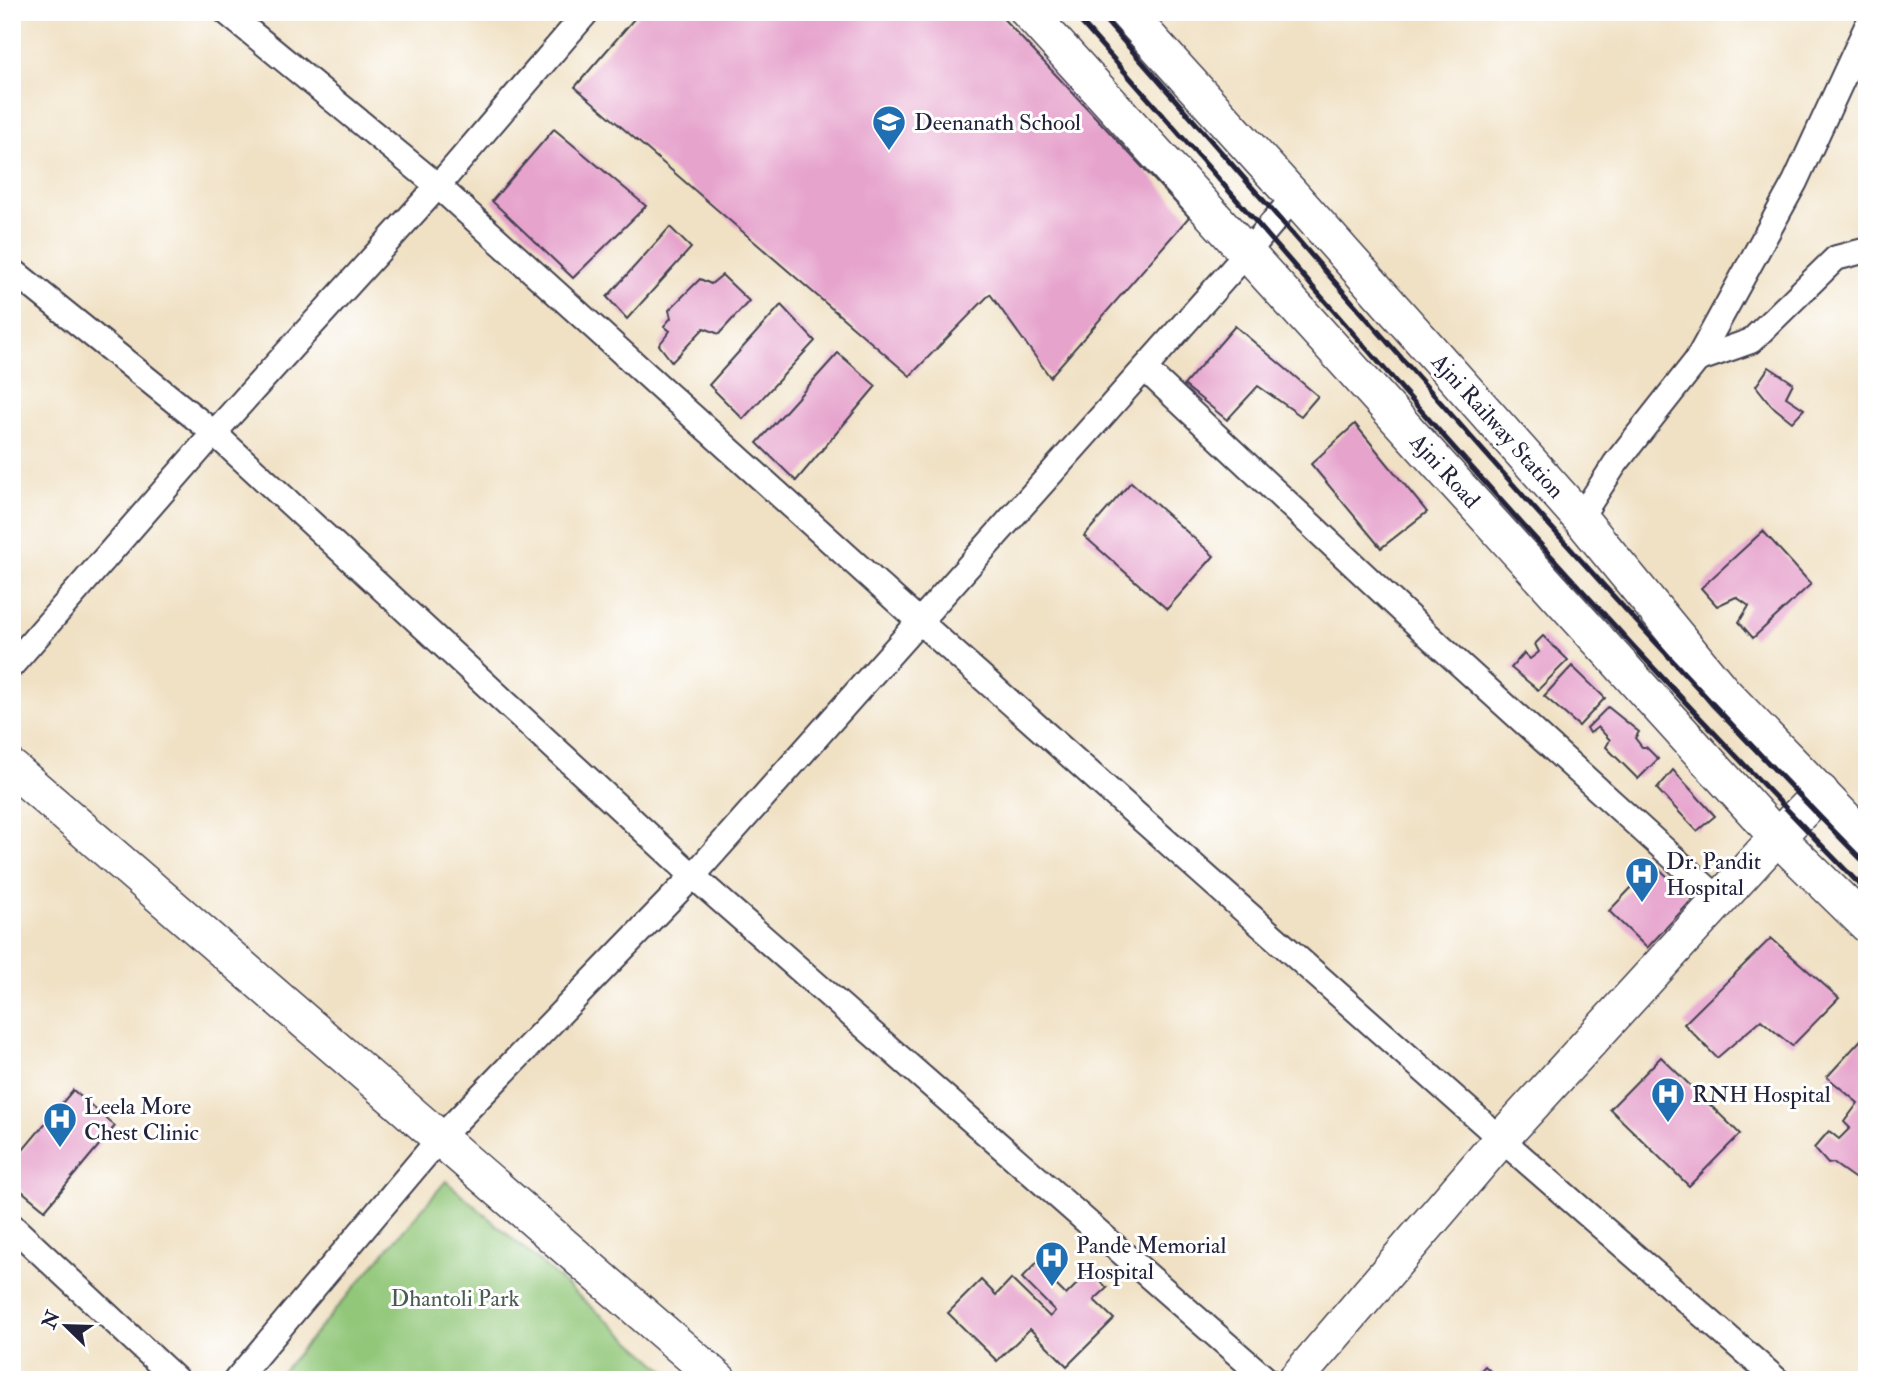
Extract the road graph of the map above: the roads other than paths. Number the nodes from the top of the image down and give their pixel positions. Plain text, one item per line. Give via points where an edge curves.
1 (226, 12) edge
2 (587, 12) edge
3 (1028, 12) edge
4 (1126, 12) edge
5 (1867, 26) edge
6 (438, 186) junction
7 (1294, 197) junction
8 (1867, 250) edge
9 (1247, 253) junction
10 (12, 270) edge
11 (1697, 360) junction
12 (1144, 369) junction
13 (214, 433) junction
14 (1580, 518) junction
15 (920, 622) junction
16 (12, 665) edge
17 (12, 768) edge
18 (1821, 792) junction
19 (1777, 837) junction
20 (1867, 841) edge
21 (693, 876) junction
22 (1720, 900) junction
23 (1863, 913) edge
24 (440, 1138) junction
25 (1501, 1139) junction
26 (12, 1226) edge
27 (177, 1380) edge
28 (236, 1380) edge
29 (719, 1380) edge
30 (1267, 1380) edge
31 (1295, 1380) edge
32 (1777, 1380) edge

1 - 6 street
2 - 6 street
3 - 9 main road, Ajni Road
4 - 7 main road, Ajni Railway Station
5 - 11 street via 1795,182
6 - 13 street
6 - 15 street
7 - 9 street
7 - 14 main road, Ajni Railway Station
8 - 11 street via 1836,258 1751,341
9 - 12 street
9 - 19 main road, Ajni Road
10 - 13 street
11 - 14 street via 1615,464
12 - 15 street
12 - 22 street
13 - 16 street
13 - 21 street
14 - 18 main road, Ajni Railway Station via 1724,693
15 - 21 street
15 - 25 street
17 - 24 main road
18 - 19 main road
18 - 20 main road, Ajni Railway Station
19 - 22 main road
19 - 23 main road, Ajni Road
21 - 24 street
21 - 30 street
22 - 25 main road
24 - 28 street
24 - 29 main road
25 - 31 main road
25 - 32 street
26 - 27 street

